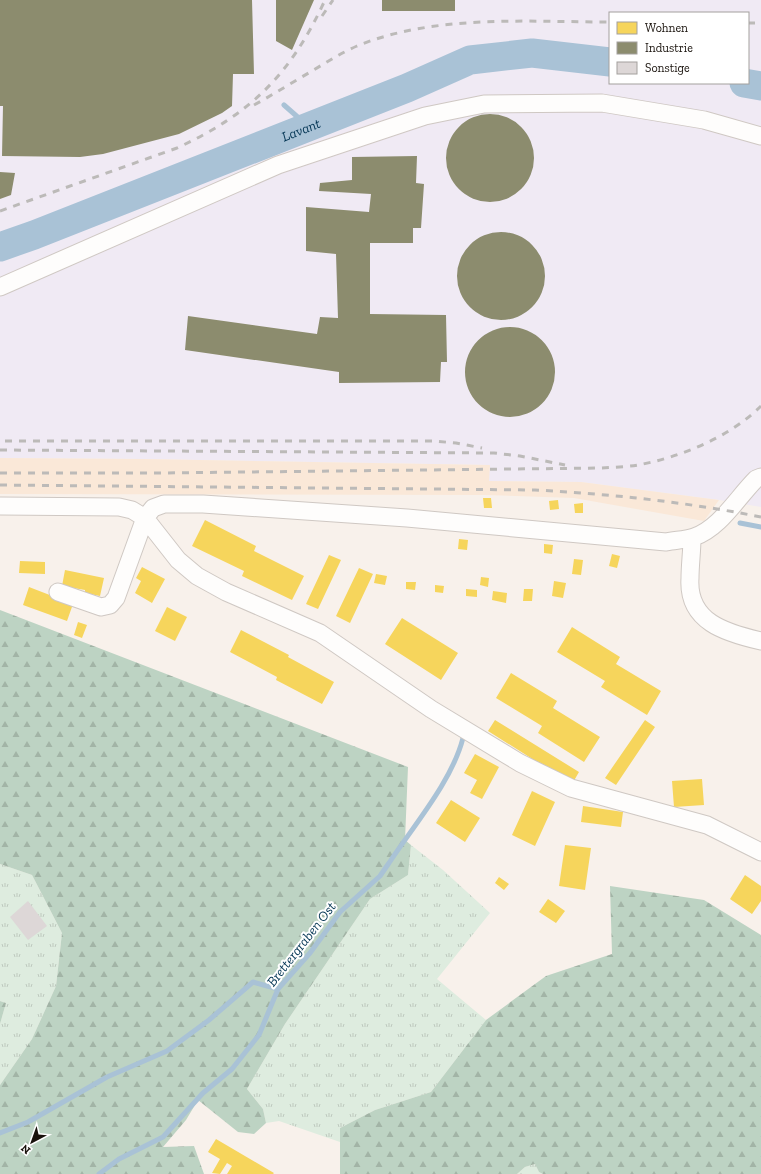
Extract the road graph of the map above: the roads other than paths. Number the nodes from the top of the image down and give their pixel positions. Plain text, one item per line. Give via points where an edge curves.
1 (761, 136) edge
2 (0, 287) edge
3 (761, 477) edge
4 (0, 506) edge
5 (145, 518) junction
6 (692, 538) junction
7 (58, 592) dead end
8 (761, 641) edge
9 (761, 852) edge

1 - 2 street via 704,120 602,103 484,104 425,116 278,165
3 - 6 street via 756,479 716,523
4 - 5 street via 119,507 132,510
5 - 6 street via 153,508 164,504 203,504 399,518 666,542
5 - 7 street via 116,598 110,605 101,607
5 - 9 street via 178,560 197,576 226,592 320,633 431,709 520,764 571,788 707,825
6 - 8 street via 689,579 692,598 702,617 718,628

